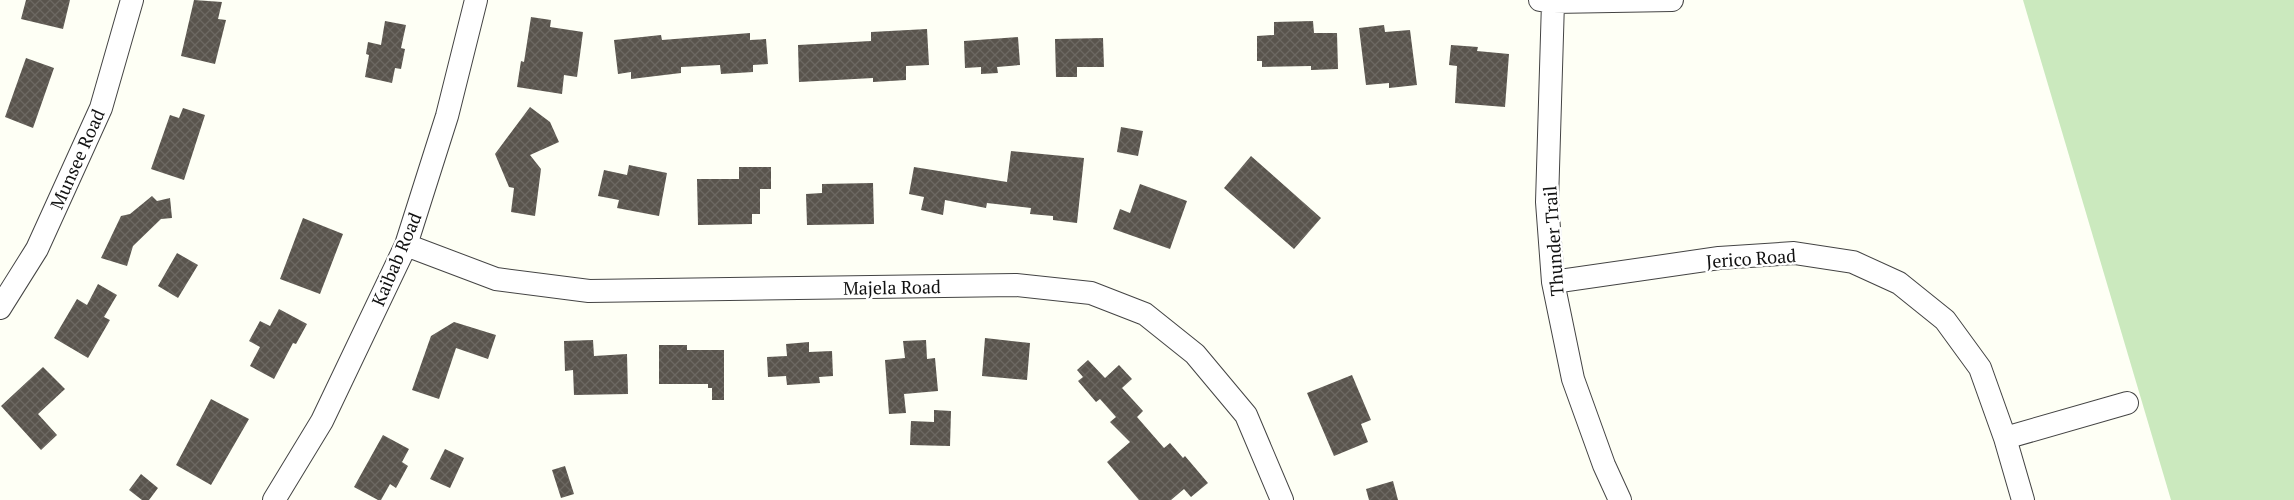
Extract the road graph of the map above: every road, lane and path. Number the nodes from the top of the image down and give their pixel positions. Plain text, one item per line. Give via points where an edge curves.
1 (132, 0) edge
2 (476, 0) edge
3 (1672, 0) edge
4 (1546, 1) edge
5 (406, 245) junction
6 (1553, 282) junction
7 (0, 308) edge
8 (2127, 403) dead end
9 (2005, 438) junction
10 (274, 500) edge
11 (1282, 500) edge
12 (1620, 500) edge
13 (2023, 500) edge

1 - 7 street, Munsee Road via 101,108 37,249
2 - 5 street, Kaibab Road via 447,116
3 - 4 street
4 - 6 street, Thunder Trail via 1547,202
5 - 10 street, Kaibab Road via 322,421
5 - 11 street, Majela Road via 496,279 589,291 1016,285 1091,293 1145,314 1195,354 1246,415
6 - 9 street, Jerico Road via 1719,258 1794,253 1853,262 1900,283 1945,320 1980,368
6 - 12 street, Thunder Trail via 1573,380
8 - 9 street
9 - 13 street, Jerico Road

